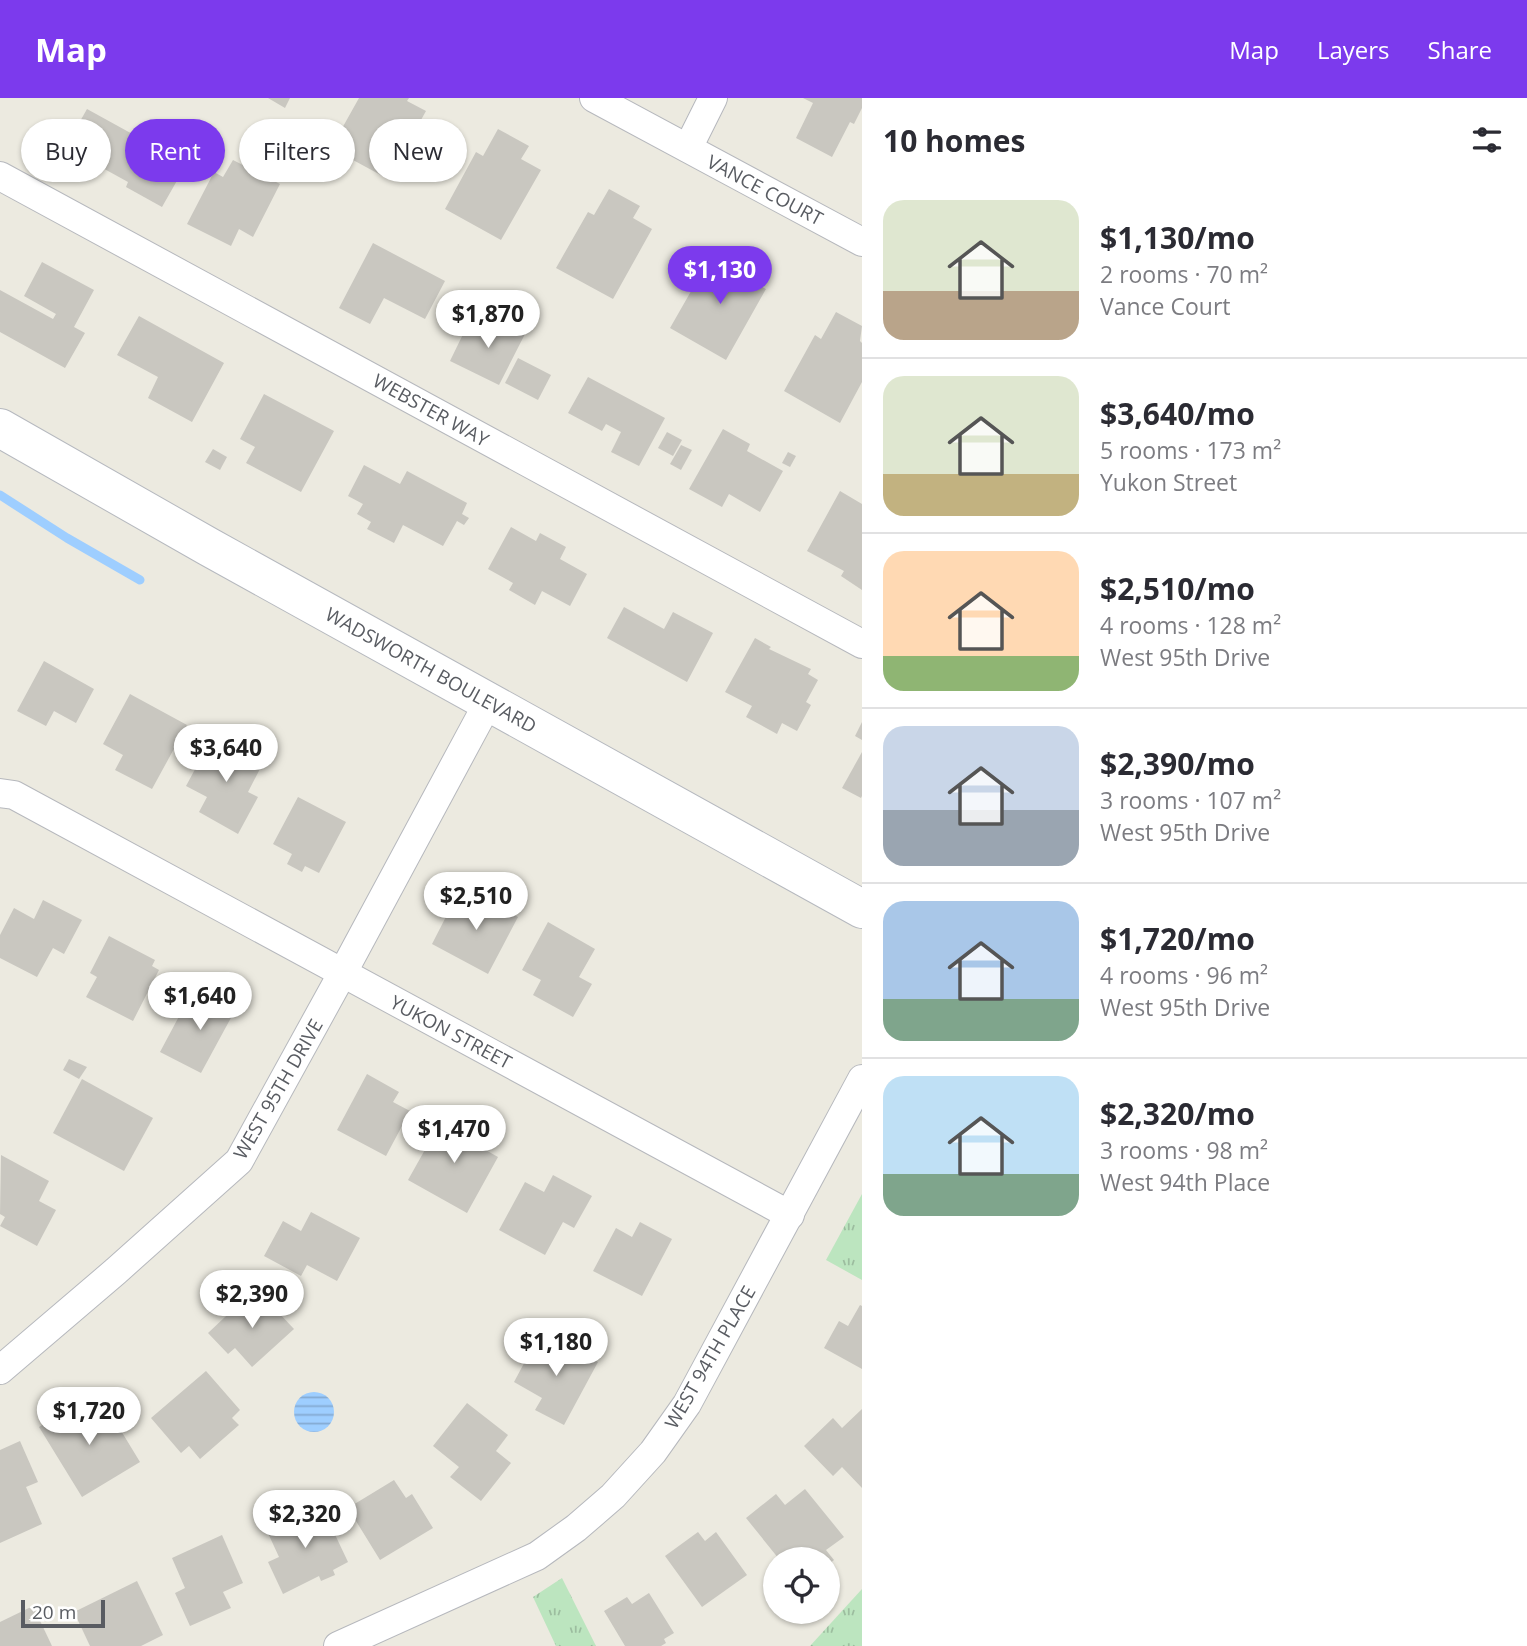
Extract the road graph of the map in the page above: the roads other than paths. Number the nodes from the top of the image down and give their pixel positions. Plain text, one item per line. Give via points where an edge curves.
1 (594, 98) edge
2 (713, 98) edge
3 (688, 148) junction
4 (0, 176) edge
5 (862, 242) edge
6 (0, 428) edge
7 (862, 644) edge
8 (489, 701) junction
9 (0, 793) edge
10 (862, 909) edge
11 (342, 974) junction
12 (862, 1079) edge
13 (790, 1215) junction
14 (0, 1370) edge
15 (338, 1646) edge

1 - 3 street, VANCE COURT
2 - 3 street
3 - 5 street, VANCE COURT
4 - 7 street, WEBSTER WAY
6 - 8 street, WADSWORTH BOULEVARD
8 - 10 street, WADSWORTH BOULEVARD
8 - 11 street, WEST 95TH DRIVE
9 - 11 street, YUKON STREET via 14,795
11 - 13 street, YUKON STREET
11 - 14 street, WEST 95TH DRIVE via 239,1161
12 - 13 street, WEST 94TH PLACE
13 - 15 street, WEST 94TH PLACE via 687,1404 653,1452 613,1496 537,1556

